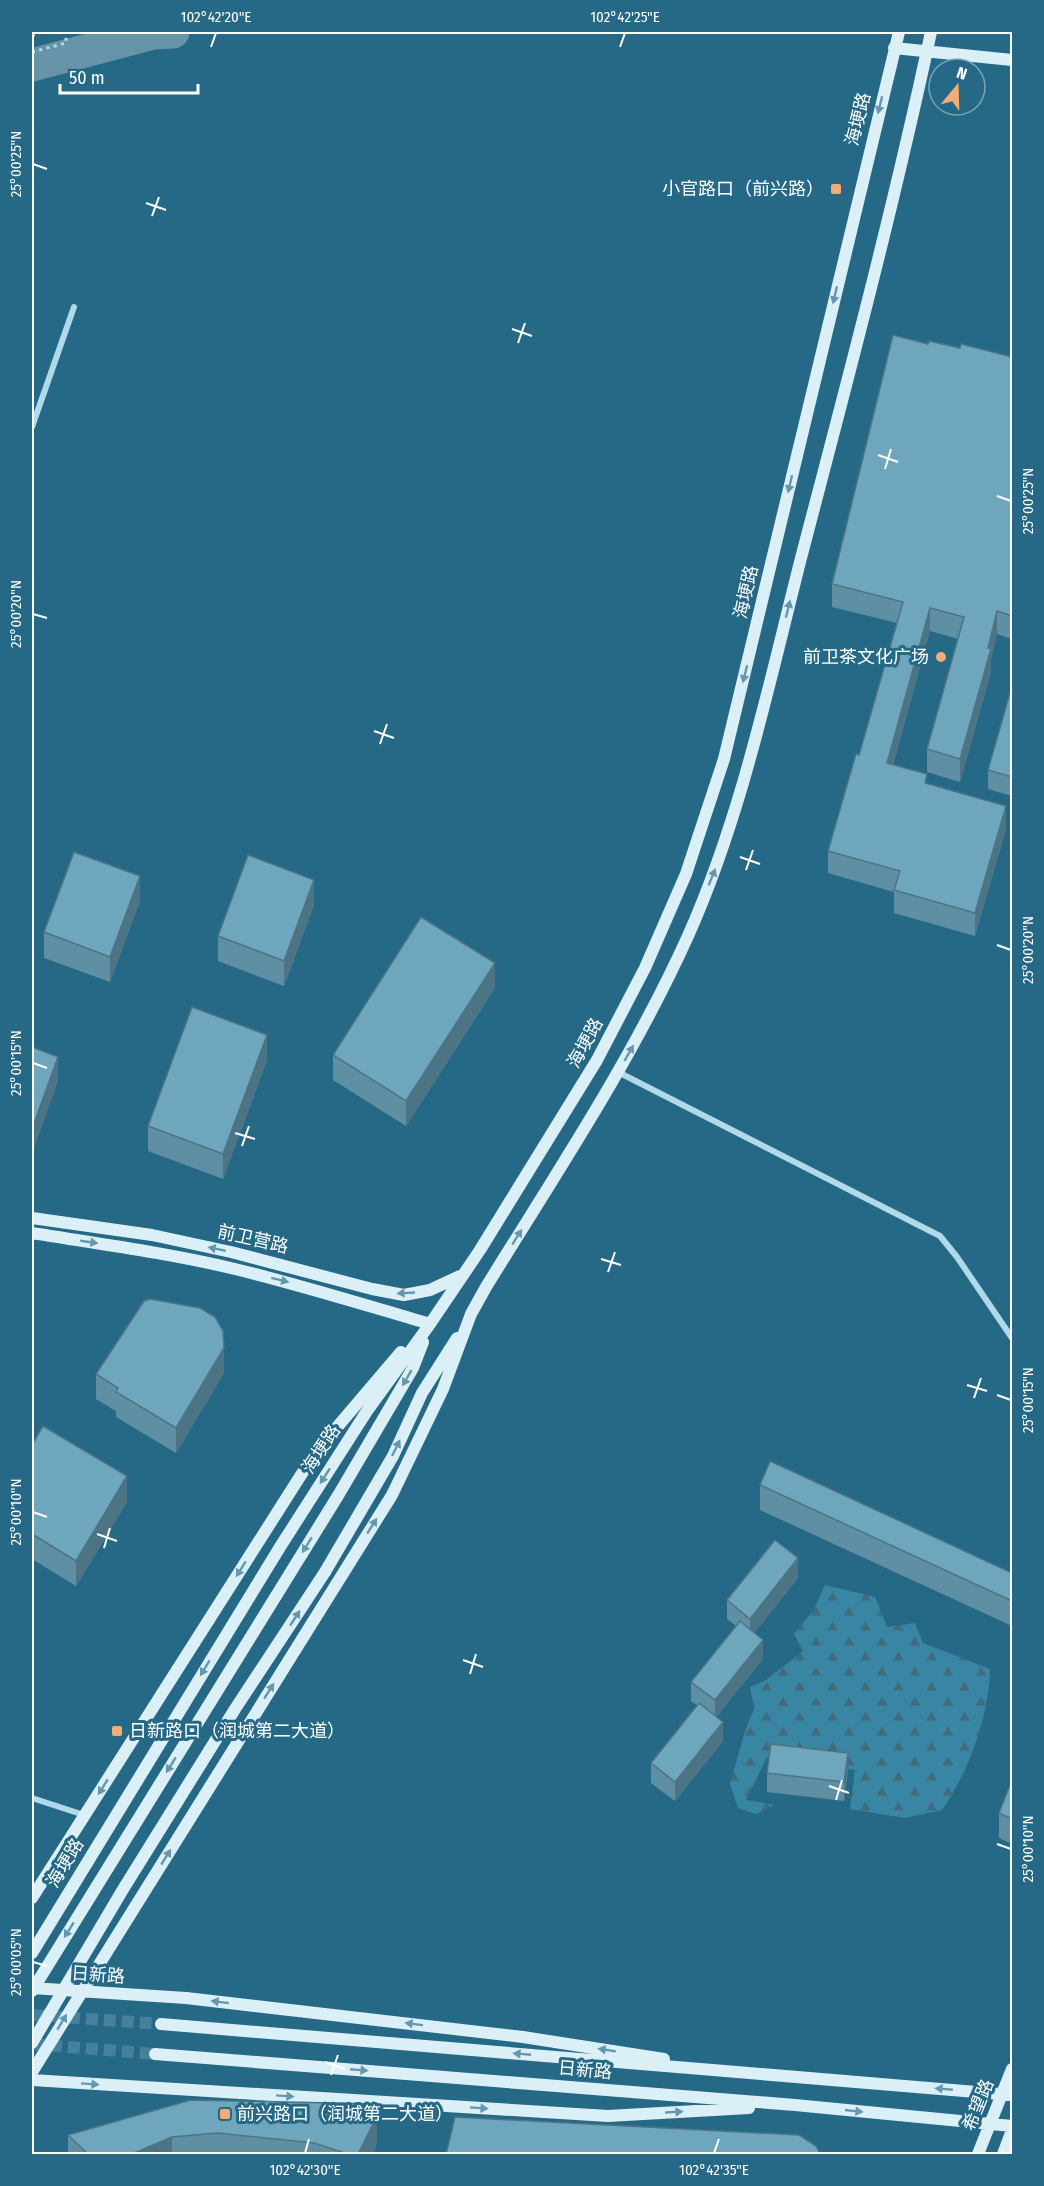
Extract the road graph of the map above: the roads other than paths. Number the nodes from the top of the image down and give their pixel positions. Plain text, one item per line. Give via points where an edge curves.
1 (899, 32) edge
2 (931, 32) edge
3 (894, 48) junction
4 (927, 52) junction
5 (1012, 60) edge
6 (74, 307) dead end
7 (32, 427) edge
8 (618, 1072) junction
9 (32, 1218) edge
10 (32, 1233) edge
11 (461, 1276) junction
12 (471, 1314) junction
13 (430, 1324) junction
14 (1012, 1338) edge
15 (32, 1798) edge
16 (85, 1815) junction
17 (32, 1898) edge
18 (32, 1953) edge
19 (32, 1989) edge
20 (80, 1992) junction
21 (160, 2024) tunnel mouth
22 (32, 2043) edge
23 (155, 2054) tunnel mouth
24 (1012, 2069) edge
25 (32, 2072) edge
26 (769, 2075) junction
27 (32, 2080) edge
28 (1007, 2094) edge
29 (795, 2105) junction
30 (988, 2124) junction
31 (1012, 2128) edge
32 (978, 2154) edge
33 (1002, 2154) edge

1 - 3 main road, 海埂路
2 - 4 main road
3 - 4 main road
3 -> 11 main road, 海埂路 via 724,759 686,874 645,968 597,1060
4 - 5 main road
8 -> 4 main road via 689,934 721,854 758,732 862,326
6 - 7 street
12 -> 8 main road
8 - 14 street via 940,1236
11 -> 9 main road, 前卫营路 via 430,1290 404,1295 231,1252
10 -> 13 main road, 前卫营路 via 233,1269
11 - 13 main road, 海埂路
20 -> 12 main road via 392,1495 443,1389
22 -> 12 main road, bridge via 235,1709 325,1572 393,1456 422,1394
13 -> 16 main road via 396,1357 315,1453
13 -> 18 main road, 海埂路 via 367,1411 280,1547
13 -> 19 main road via 412,1368 339,1494
15 - 16 street
16 - 17 main road
19 - 20 main road, 日新路
25 -> 20 main road
26 -> 20 main road, 日新路 via 522,2037 186,1998
26 -> 21 main road, 日新路
23 -> 29 main road, 日新路
24 - 28 main road, 希望路
28 -> 26 main road, 日新路
27 -> 29 main road via 608,2116
28 - 30 main road, 希望路
29 -> 30 main road, 日新路
30 - 31 main road, 日新路
30 - 32 main road, 希望路
31 - 33 main road

